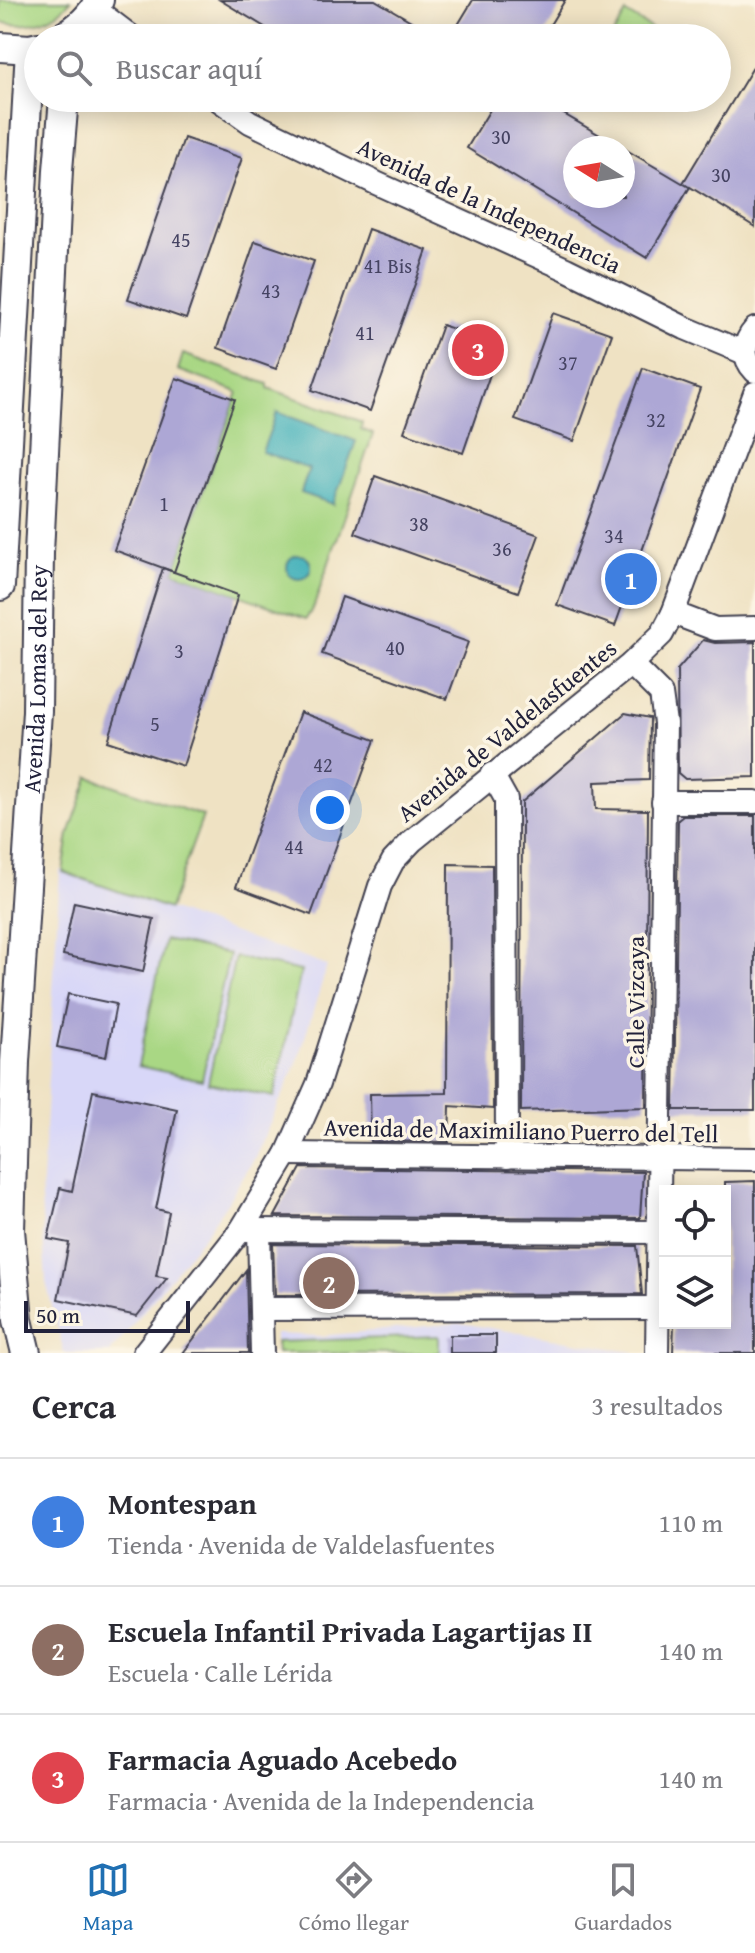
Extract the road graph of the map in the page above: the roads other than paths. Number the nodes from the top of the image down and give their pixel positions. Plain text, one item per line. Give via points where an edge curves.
1 (97, 5) edge
2 (80, 24) edge
3 (118, 24) edge
4 (0, 47) edge
5 (24, 48) edge
6 (30, 112) edge
7 (63, 112) edge
8 (236, 112) edge
9 (755, 329) edge
10 (750, 362) edge
11 (755, 393) edge
12 (0, 586) edge
13 (673, 613) junction
14 (755, 628) edge
15 (631, 664) junction
16 (492, 774) junction
17 (663, 802) junction
18 (755, 802) edge
19 (287, 1154) junction
20 (507, 1157) junction
21 (661, 1158) junction
22 (755, 1159) edge
23 (250, 1230) junction
24 (658, 1232) junction
25 (0, 1274) edge
26 (658, 1308) junction
27 (261, 1309) junction
28 (18, 1320) junction
29 (26, 1353) edge
30 (144, 1353) edge
31 (262, 1353) edge
32 (657, 1353) edge

1 - 2 main road
1 - 3 street
4 - 5 main road
6 - 12 main road, Avenida Lomas del Rey
7 - 28 main road, Avenida Lomas del Rey via 39,553 37,711 15,1062 10,1230
8 - 10 street, Avenida de la Independencia
9 - 10 street via 747,339
11 - 13 street, Avenida de Valdelasfuentes
13 - 14 street via 715,629
13 - 15 street, Avenida de Valdelasfuentes via 662,634
15 - 16 street, Avenida de Valdelasfuentes
15 - 17 street, Calle Vizcaya via 661,694
16 - 19 street, Avenida de Valdelasfuentes via 393,861 380,886 318,1084
16 - 20 street via 506,799
17 - 18 street
17 - 21 street, Calle Vizcaya
19 - 20 street, Avenida de Maximiliano Puerro del Tell
19 - 23 street, Avenida de Valdelasfuentes
20 - 21 street, Avenida de Maximiliano Puerro del Tell
21 - 22 street, Avenida de Maximiliano Puerro del Tell
21 - 24 street, Calle Vizcaya
23 - 24 street
23 - 27 street
23 - 30 street, Avenida de Valdelasfuentes
24 - 26 street, Calle Vizcaya
25 - 28 street
26 - 27 street
26 - 32 street, Calle Vizcaya
27 - 31 street
28 - 29 main road, Avenida Lomas del Rey

